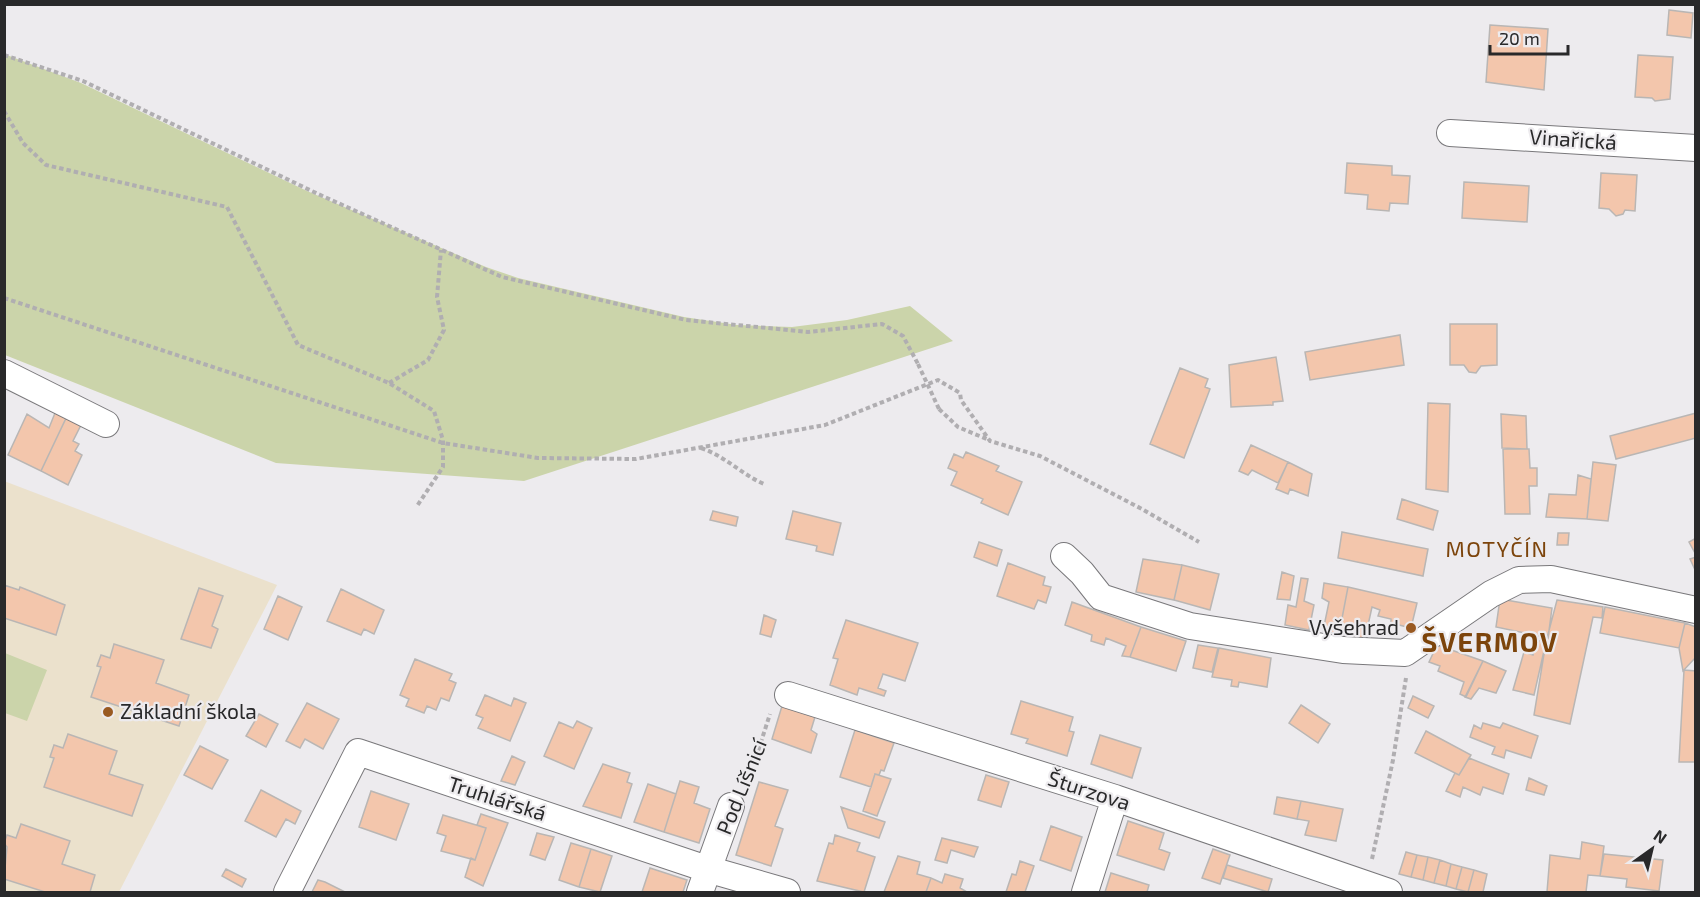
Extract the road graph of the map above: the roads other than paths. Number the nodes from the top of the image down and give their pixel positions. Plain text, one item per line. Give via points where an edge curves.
1 (1450, 133) dead end
2 (1695, 148) edge
3 (4, 373) edge
4 (106, 424) dead end
5 (1064, 556) dead end
6 (1695, 610) edge
7 (788, 694) road end
8 (1115, 798) junction
9 (731, 806) road end
10 (704, 881) edge
11 (288, 892) edge
12 (786, 892) edge
13 (1084, 892) edge
14 (1389, 892) edge

1 - 2 street, Vinařická
3 - 4 street
5 - 6 street via 1101,597 1190,626 1343,650 1405,653 1491,594 1519,580 1551,579
7 - 8 street, Šturzova
8 - 13 street
8 - 14 street, Šturzova
9 - 10 street, Pod Líšnicí
10 - 11 street, Truhlářská via 358,752
10 - 12 street, Truhlářská

